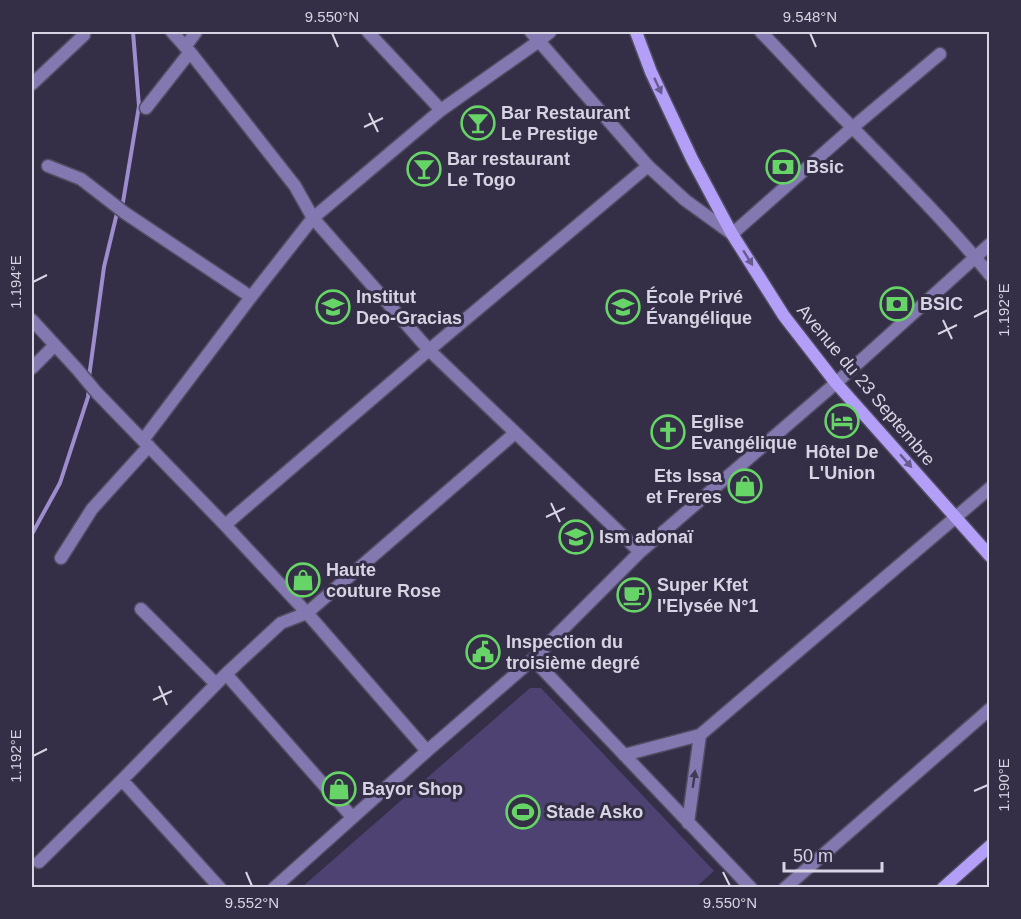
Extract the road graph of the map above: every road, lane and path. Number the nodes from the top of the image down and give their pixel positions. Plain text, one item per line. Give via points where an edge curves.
1 (171, 32) edge
2 (196, 32) edge
3 (368, 32) edge
4 (550, 32) edge
5 (636, 32) edge
6 (761, 32) edge
7 (84, 35) dead end
8 (535, 36) edge
9 (187, 49) junction
10 (940, 54) dead end
11 (32, 84) edge
12 (146, 108) dead end
13 (441, 110) junction
14 (852, 128) junction
15 (48, 166) dead end
16 (648, 166) junction
17 (313, 218) junction
18 (732, 234) junction
19 (990, 244) edge
20 (975, 257) junction
21 (990, 275) edge
22 (251, 297) junction
23 (32, 320) edge
24 (55, 345) junction
25 (429, 350) junction
26 (32, 368) edge
27 (836, 383) junction
28 (514, 433) junction
29 (146, 443) junction
30 (990, 488) edge
31 (956, 518) junction
32 (225, 525) junction
33 (640, 552) junction
34 (990, 556) edge
35 (61, 558) dead end
36 (141, 609) dead end
37 (307, 613) junction
38 (533, 659) junction
39 (226, 674) junction
40 (216, 684) junction
41 (990, 708) edge
42 (700, 735) junction
43 (427, 751) junction
44 (624, 755) junction
45 (122, 780) junction
46 (352, 817) junction
47 (688, 823) junction
48 (990, 846) edge
49 (39, 862) dead end
50 (220, 888) edge
51 (274, 888) edge
52 (751, 888) edge
53 (785, 888) edge
54 (943, 888) edge

1 - 9 street
2 - 9 street
3 - 13 street
4 - 8 street
5 -> 18 main road, Avenue du 23 Septembre via 692,159
6 - 14 street
7 - 11 street
8 - 13 street
8 - 16 street
9 - 12 street
9 - 17 street via 296,186
10 - 14 street
13 - 17 street
14 - 18 street
14 - 20 street
15 - 22 street via 81,179
16 - 18 street via 685,200
16 - 25 street
17 - 22 street
17 - 25 street
18 -> 27 main road, Avenue du 23 Septembre via 784,316
19 - 20 street
20 - 21 street
20 - 27 street
22 - 29 street
23 - 24 street
24 - 26 street
24 - 29 street
25 - 28 street
25 - 32 street
27 -> 31 main road, Avenue du 23 Septembre
27 - 33 street
28 - 33 street
28 - 37 street
29 - 32 street
29 - 35 street via 92,509
30 - 31 street
31 - 34 main road, Avenue du 23 Septembre
31 - 42 street
32 - 37 street
33 - 38 street
36 - 40 street
37 - 39 street via 281,623
37 - 43 street
38 - 43 street
38 - 44 street
39 - 40 street
39 - 46 street
40 - 45 street
41 - 53 street
42 - 44 street
47 -> 42 street
43 - 46 street
44 - 47 street
45 - 49 street
45 - 50 street
46 - 51 street
47 - 52 street
48 - 54 main road

